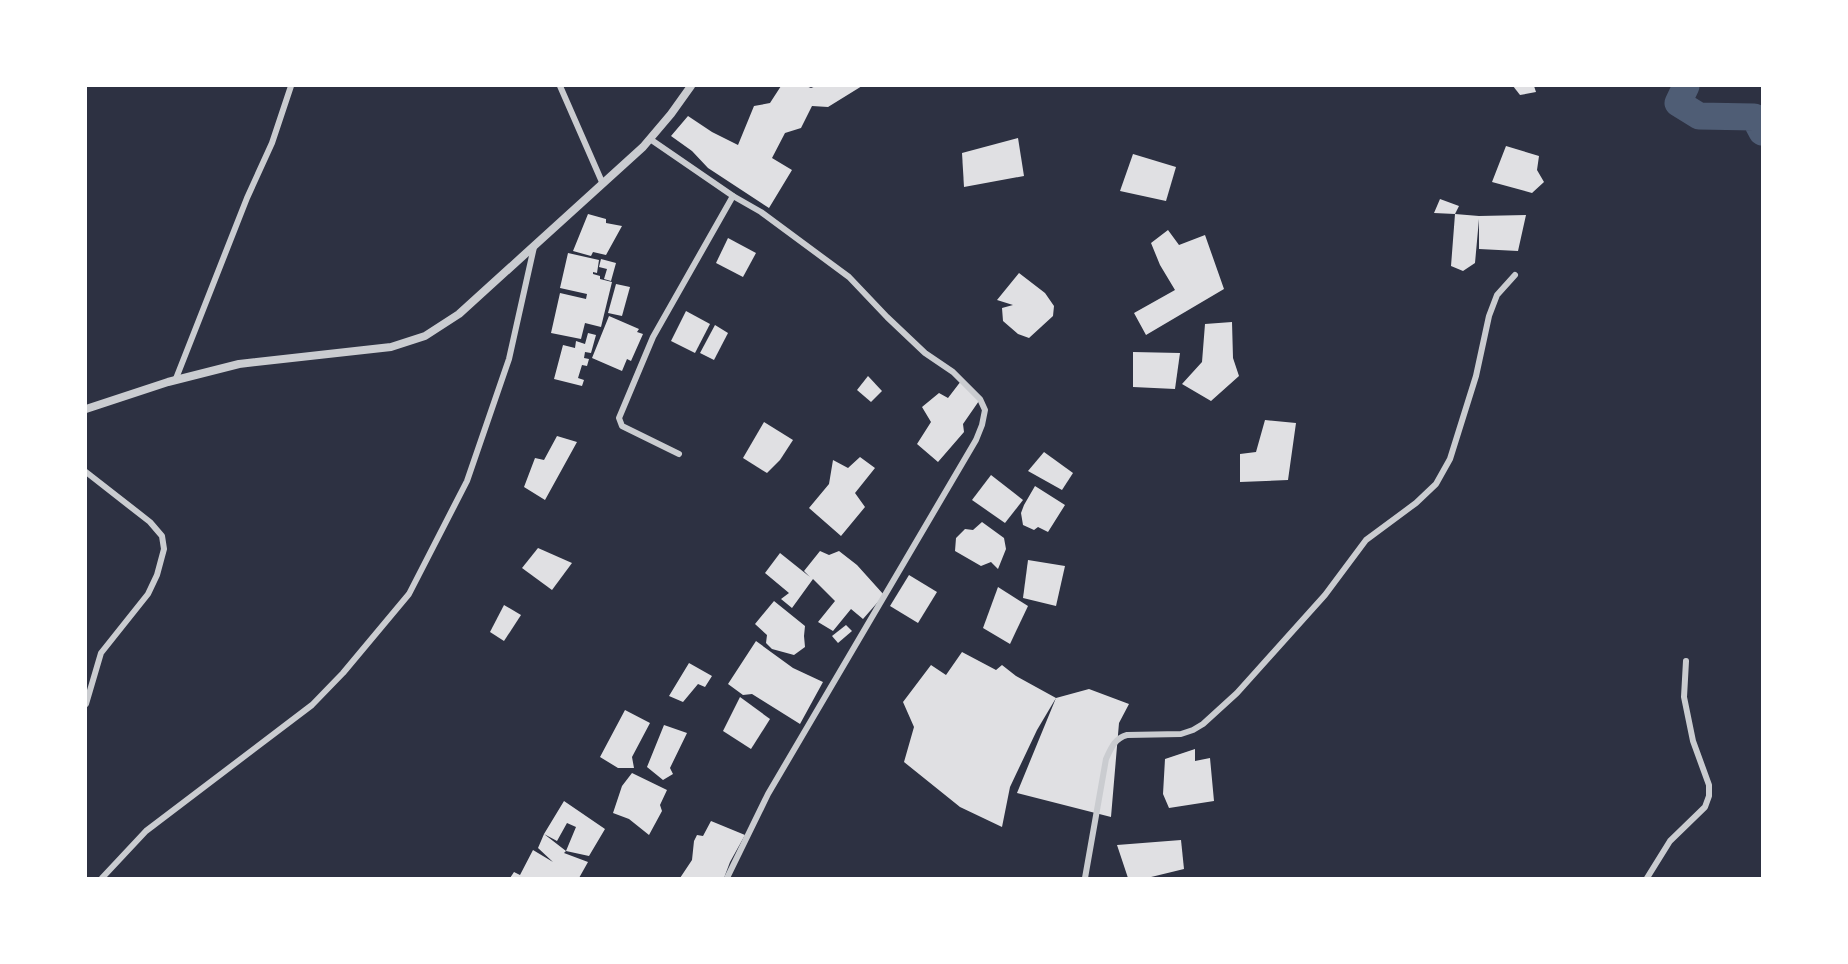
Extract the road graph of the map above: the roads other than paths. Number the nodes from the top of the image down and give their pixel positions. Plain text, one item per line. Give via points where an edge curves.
1 (291, 86) edge
2 (560, 86) edge
3 (691, 86) edge
4 (650, 139) junction
5 (602, 182) junction
6 (733, 196) junction
7 (534, 246) junction
8 (1515, 275) dead end
9 (175, 381) junction
10 (86, 409) edge
11 (679, 454) dead end
12 (86, 471) edge
13 (1686, 661) dead end
14 (86, 704) edge
15 (102, 879) edge
16 (728, 879) edge
17 (1085, 879) edge
18 (1647, 879) edge

1 - 9 street via 272,143
2 - 5 street
3 - 4 street
4 - 5 street
4 - 6 street
5 - 7 street
6 - 11 street via 653,337 620,418 622,426
6 - 16 street via 849,277 925,353 961,379 985,410 976,440 768,794
7 - 9 street via 459,314 425,336 392,347 239,364
7 - 15 street via 509,359 467,481 409,594 312,705 146,831
8 - 17 street via 1497,295 1489,315 1476,376 1450,459 1436,484 1366,540 1325,595 1237,693 1203,724 1181,734 1119,737 1106,759
9 - 10 street
12 - 14 street via 150,522 162,536 164,549 148,594 101,653
13 - 18 street via 1684,697 1709,796 1705,807 1670,841

